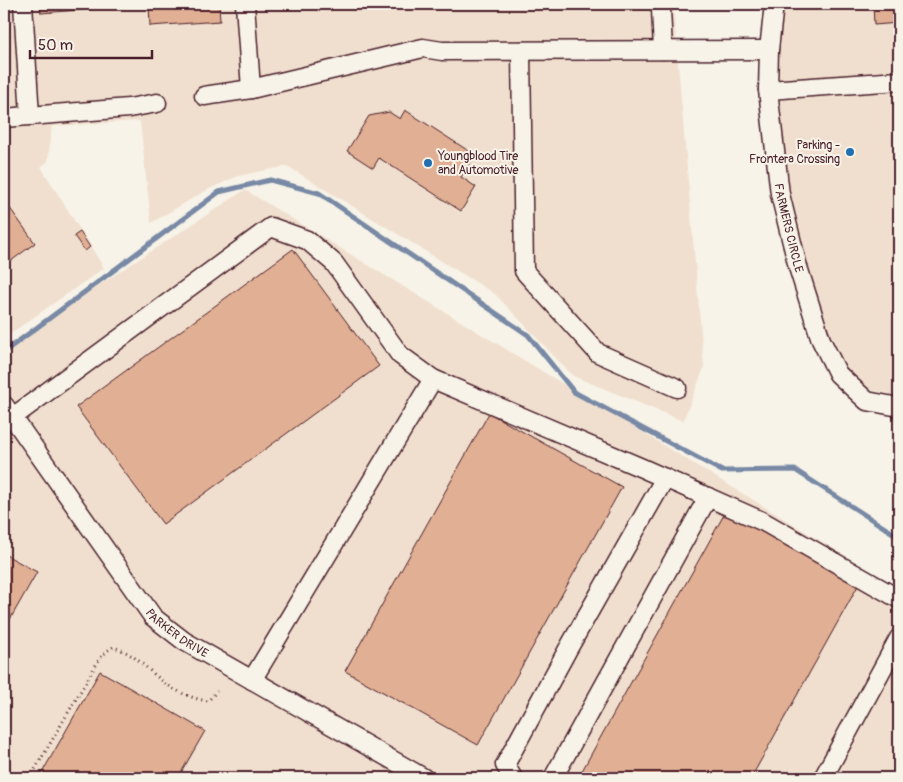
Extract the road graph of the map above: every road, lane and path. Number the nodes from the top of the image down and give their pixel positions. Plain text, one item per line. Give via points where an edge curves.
1 (23, 4) edge
2 (245, 4) edge
3 (774, 4) edge
4 (661, 9) dead end
5 (663, 50) junction
6 (769, 50) junction
7 (521, 51) junction
8 (899, 81) edge
9 (251, 89) junction
10 (768, 90) junction
11 (204, 96) dead end
12 (157, 103) dead end
13 (30, 116) junction
14 (4, 118) edge
15 (433, 379) junction
16 (677, 388) dead end
17 (899, 407) edge
18 (8, 411) edge
19 (665, 478) junction
20 (708, 497) junction
21 (899, 599) edge
22 (899, 638) edge
23 (252, 680) junction
24 (217, 690) dead end
25 (30, 778) edge
26 (424, 778) edge
27 (514, 778) edge
28 (553, 778) edge
29 (823, 778) edge

1 - 13 street
2 - 9 street
3 - 6 street, FARMERS CIRCLE
4 - 5 street
5 - 6 street
5 - 7 street
6 - 10 street, FARMERS CIRCLE
7 - 9 street via 423,48
7 - 16 street via 524,271 598,353
8 - 10 street
9 - 11 street
10 - 17 street, FARMERS CIRCLE via 780,194 821,340 838,374 867,401
12 - 13 street
13 - 14 street
15 - 18 street via 400,355 334,263 307,240 271,226
15 - 19 street
15 - 23 street
18 - 23 street, PARKER DRIVE via 154,617 184,641
19 - 20 street
19 - 27 street via 505,765
20 - 21 street via 764,522
20 - 28 street
22 - 29 street
23 - 26 street, PARKER DRIVE
24 - 25 path via 208,701 177,691 132,656 113,647 100,658

